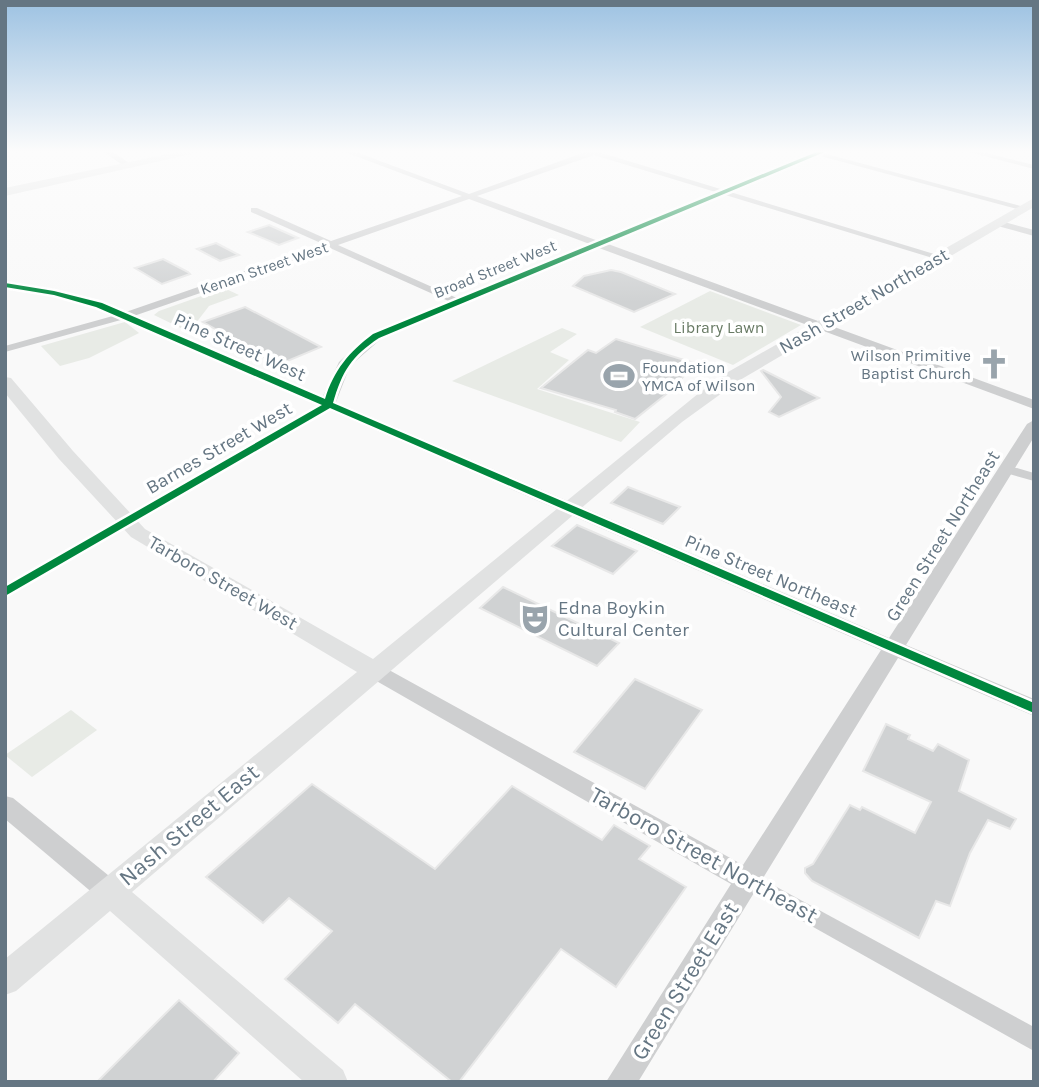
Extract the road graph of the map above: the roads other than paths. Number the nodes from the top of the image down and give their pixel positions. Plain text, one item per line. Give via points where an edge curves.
1 (456, 202) edge
2 (483, 202) edge
3 (701, 202) edge
4 (757, 202) edge
5 (1029, 205) edge
6 (254, 211) dead end
7 (997, 223) junction
8 (1034, 233) edge
9 (598, 244) junction
10 (329, 246) junction
11 (939, 257) junction
12 (5, 285) edge
13 (456, 301) junction
14 (124, 316) junction
15 (821, 326) junction
16 (5, 349) edge
17 (5, 382) edge
18 (328, 405) junction
19 (1034, 405) edge
20 (1034, 424) edge
21 (1006, 469) junction
22 (1034, 477) edge
23 (571, 509) junction
24 (127, 522) junction
25 (5, 592) edge
26 (894, 648) junction
27 (373, 670) junction
28 (1034, 708) edge
29 (5, 805) edge
30 (750, 881) junction
31 (110, 892) junction
32 (5, 980) edge
33 (1034, 1040) edge
34 (331, 1082) edge
35 (621, 1082) edge

1 - 10 street, Kenan Street West
2 - 9 street
3 - 9 street, Broad Street West
4 - 11 street
5 - 7 main road, Nash Street Northeast
6 - 10 street
7 - 8 street
7 - 11 main road, Nash Street Northeast
9 - 13 street, Broad Street West
9 - 15 street
10 - 13 street
10 - 14 street, Kenan Street West
11 - 15 main road, Nash Street Northeast
12 - 14 street, Pine Street West via 76,298
13 - 18 street, Broad Street West via 365,343 339,369
14 - 16 street, Kenan Street West
14 - 18 street, Pine Street West
15 - 19 street
15 - 23 main road, Nash Street Northeast via 693,403
17 - 24 main road, Tarboro Street West
18 - 23 street, Pine Street West
18 - 24 street, Barnes Street West
20 - 21 street, Green Street Northeast
21 - 22 street
21 - 26 street, Green Street Northeast
23 - 26 street, Pine Street Northeast
23 - 27 main road, Nash Street Northeast
24 - 25 street, Barnes Street West
24 - 27 main road, Tarboro Street West via 138,533
26 - 28 street, Pine Street Northeast
26 - 30 street, Green Street Northeast
27 - 30 street, Tarboro Street Northeast
27 - 31 main road, Nash Street East
29 - 31 street
30 - 33 street, Tarboro Street Northeast
30 - 35 street, Green Street East
31 - 32 main road, Nash Street East
31 - 34 main road

